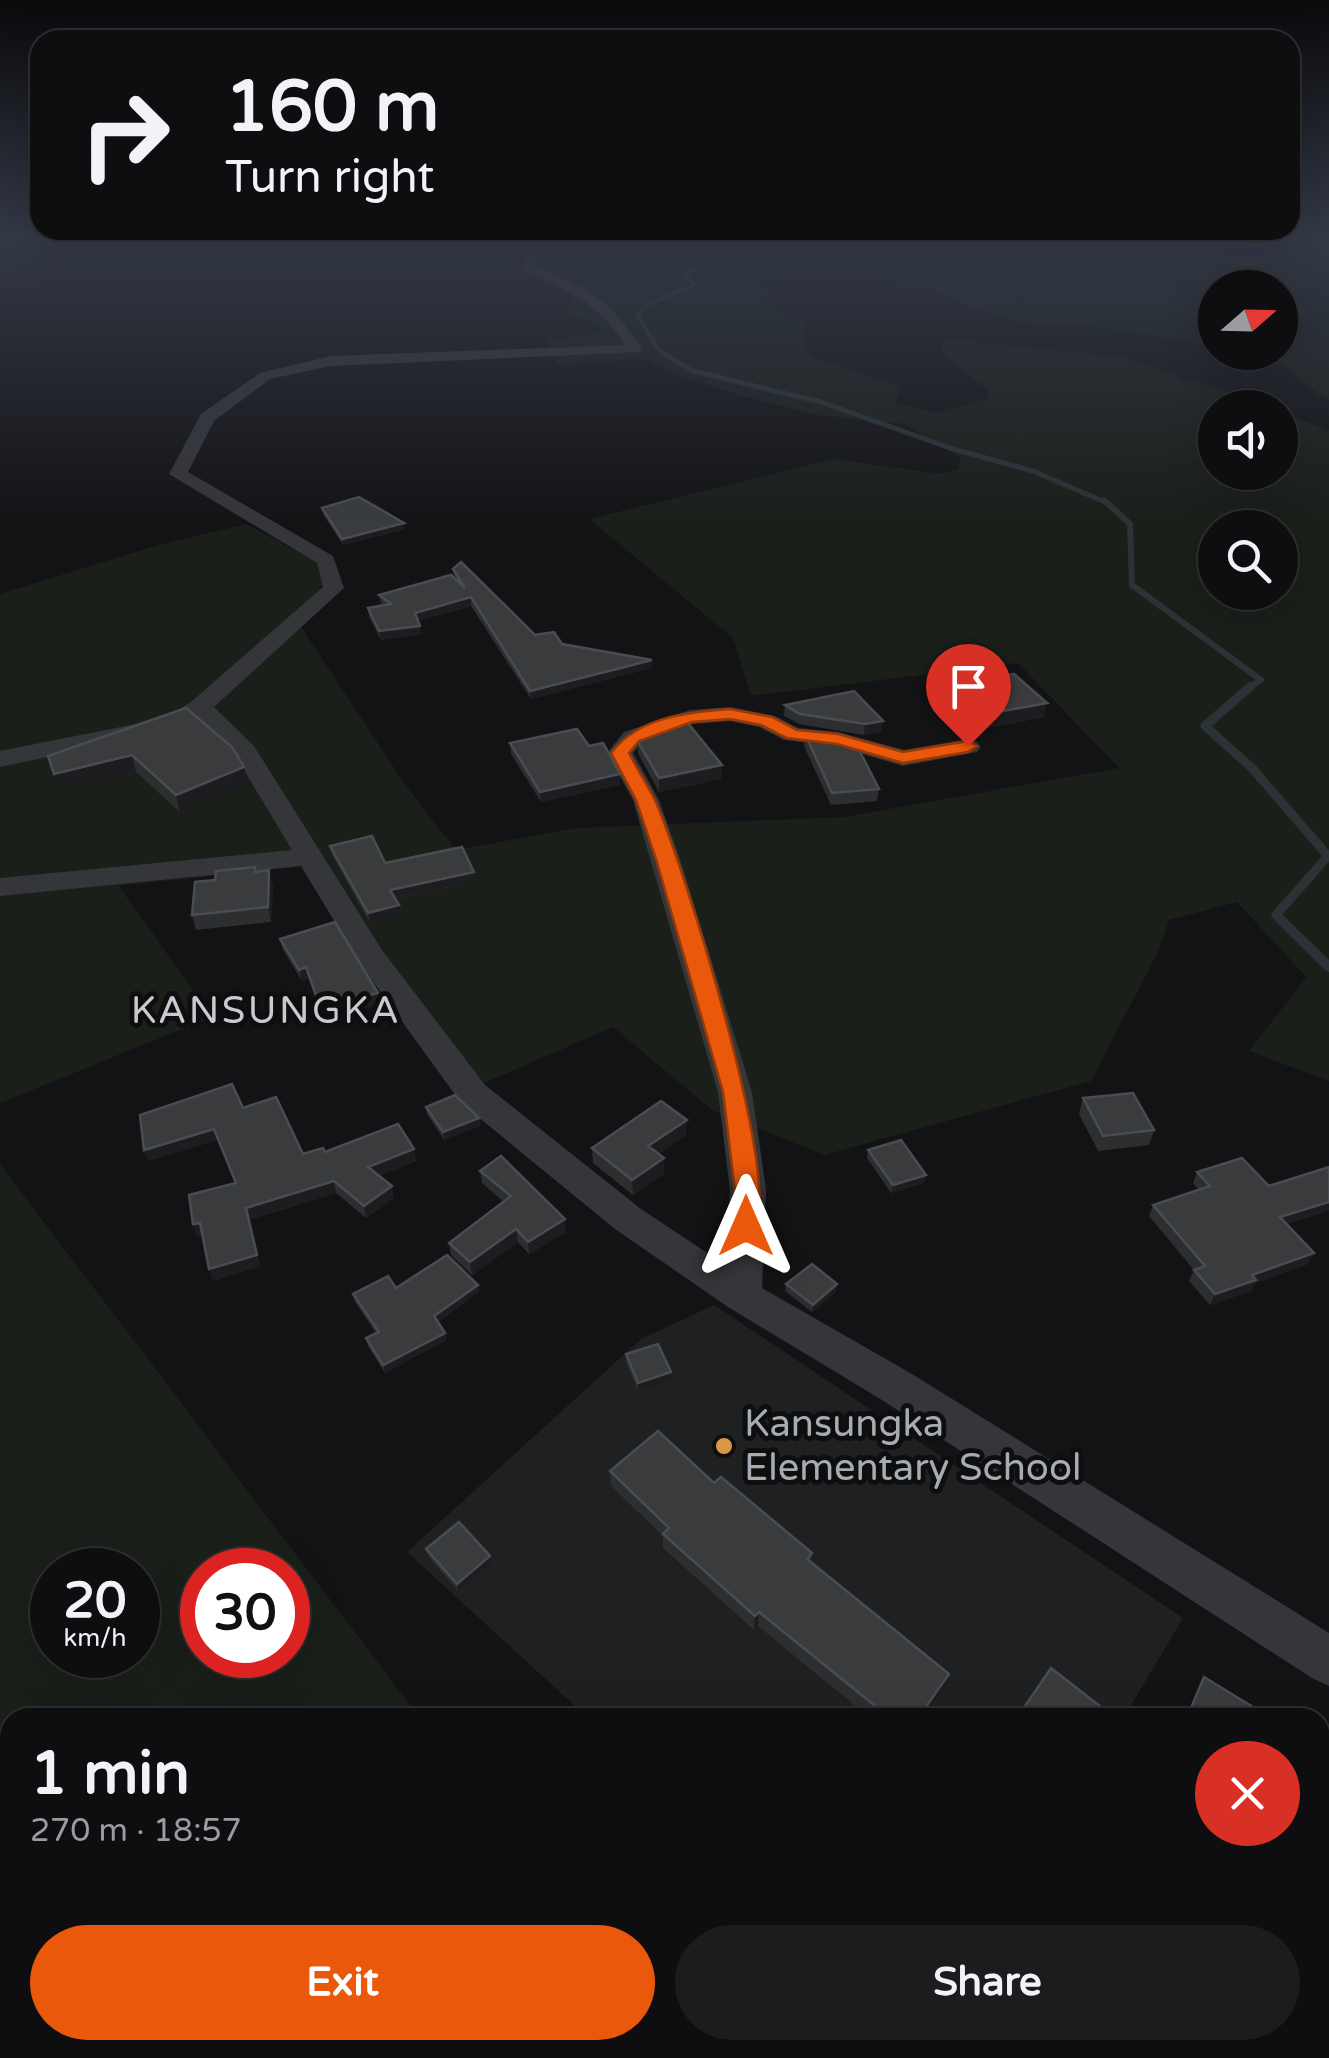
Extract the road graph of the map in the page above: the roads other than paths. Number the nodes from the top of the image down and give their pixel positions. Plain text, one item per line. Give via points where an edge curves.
1 (625, 333) edge
2 (200, 708) junction
3 (968, 746) dead end
4 (0, 760) edge
5 (310, 857) junction
6 (0, 887) edge
7 (742, 1296) junction
8 (1329, 1661) edge

1 - 2 street via 635,349 332,361 265,376 207,418 178,474 326,560 334,588
2 - 4 street via 146,729
2 - 5 street via 245,751
3 - 7 street via 903,758 730,714 690,717 647,732 620,753 646,800 735,1092 748,1190
5 - 6 street
5 - 7 street via 370,955 473,1094 628,1219
7 - 8 street via 897,1386

